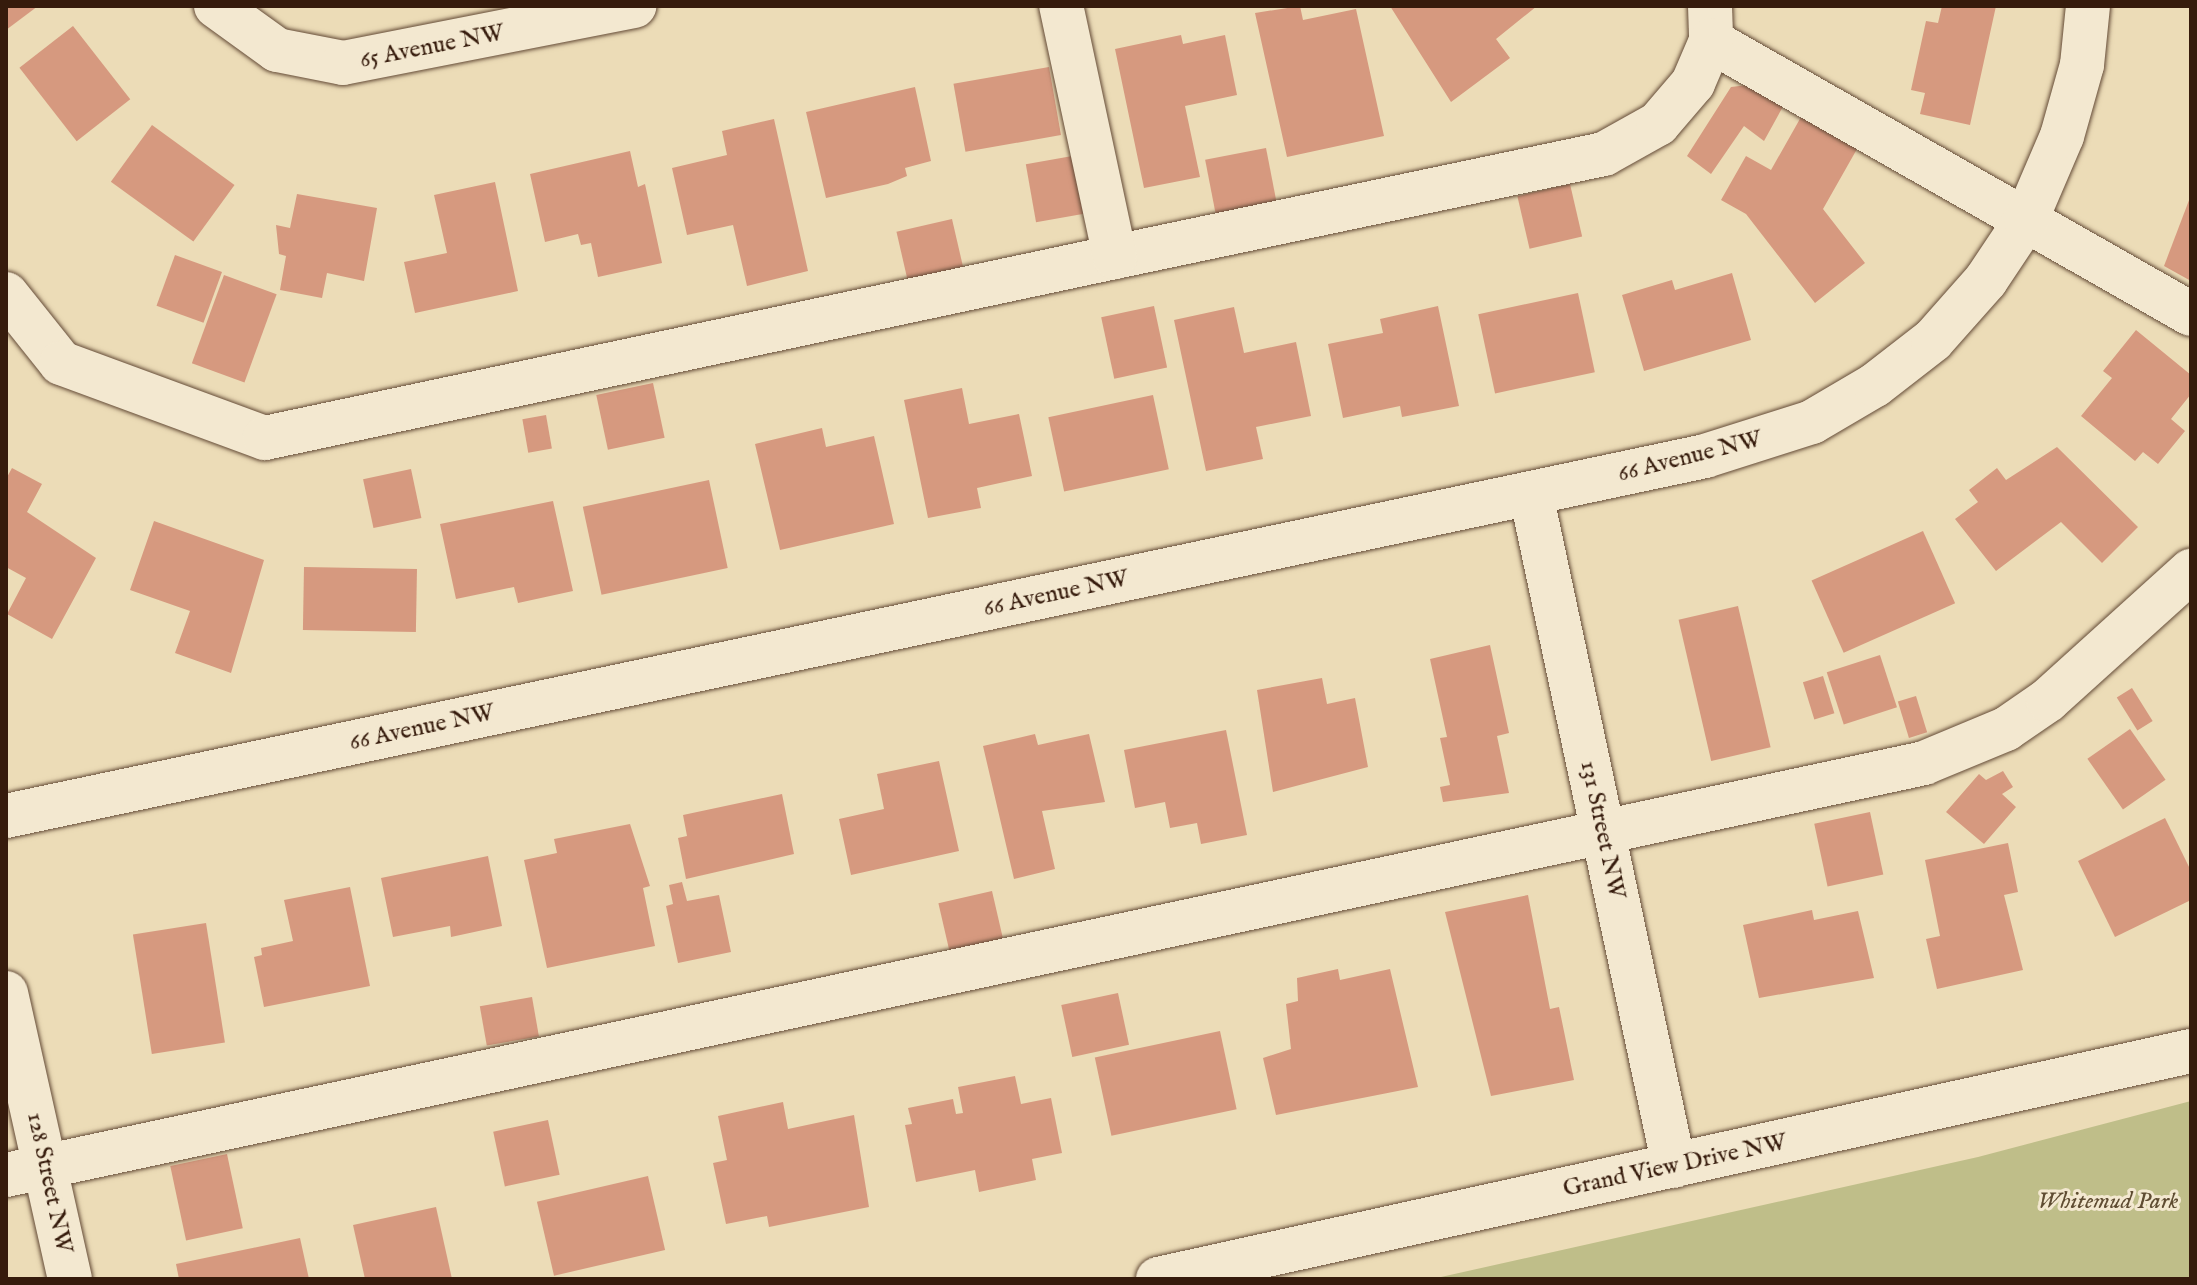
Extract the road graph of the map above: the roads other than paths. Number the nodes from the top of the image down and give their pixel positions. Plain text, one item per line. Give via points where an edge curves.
1 (216, 6) edge
2 (634, 6) edge
3 (1061, 6) edge
4 (2088, 6) edge
5 (1711, 24) edge
6 (2026, 220) junction
7 (1115, 257) junction
8 (6, 294) edge
9 (2191, 314) edge
10 (1531, 494) junction
11 (2191, 571) edge
12 (6, 816) edge
13 (1602, 835) junction
14 (6, 993) edge
15 (2191, 1051) edge
16 (1674, 1166) junction
17 (26, 1171) edge
18 (70, 1279) edge
19 (1158, 1279) edge

1 - 2 street, 65 Avenue NW via 277,50 343,63
3 - 7 street
4 - 6 street, 66 Avenue NW via 2074,93
5 - 6 street
5 - 7 street via 1693,83 1658,124 1604,154
6 - 9 street
6 - 10 street, 66 Avenue NW via 1986,280 1933,340 1875,385 1812,422 1718,453
7 - 8 street via 265,438 61,363
10 - 12 street, 66 Avenue NW
10 - 13 street, 131 Street NW
11 - 13 street via 2048,700 1968,748 1924,763
13 - 16 street, 131 Street NW
13 - 17 street
14 - 17 street, 128 Street NW
15 - 16 street, Grand View Drive NW
16 - 19 street, Grand View Drive NW
17 - 18 street, 128 Street NW

